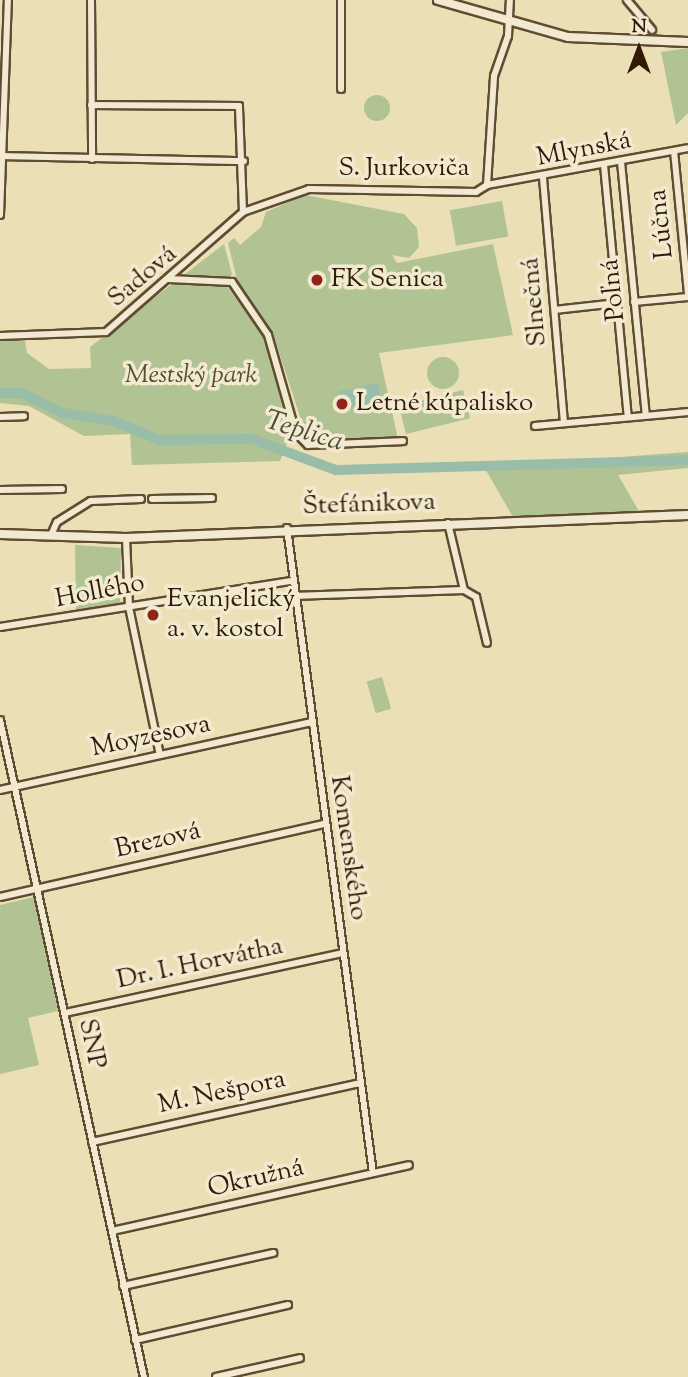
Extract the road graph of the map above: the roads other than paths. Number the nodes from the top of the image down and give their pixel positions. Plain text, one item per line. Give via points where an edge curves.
1 (8, 0) edge
2 (92, 0) edge
3 (341, 0) edge
4 (438, 0) edge
5 (510, 0) edge
6 (627, 0) edge
7 (509, 23) junction
8 (652, 30) dead end
9 (688, 42) edge
10 (2, 79) edge
11 (341, 89) dead end
12 (91, 104) junction
13 (688, 148) edge
14 (674, 151) junction
15 (2, 156) edge
16 (92, 159) junction
17 (244, 161) junction
18 (621, 162) junction
19 (604, 165) junction
20 (543, 178) junction
21 (487, 185) junction
22 (243, 212) junction
23 (0, 215) edge
24 (169, 279) junction
25 (688, 295) edge
26 (634, 302) junction
27 (617, 303) junction
28 (555, 310) junction
29 (0, 336) edge
30 (688, 411) edge
31 (646, 415) junction
32 (24, 416) dead end
33 (0, 417) edge
34 (628, 417) junction
35 (564, 423) junction
36 (535, 426) dead end
37 (403, 441) dead end
38 (0, 489) edge
39 (62, 489) dead end
40 (212, 498) dead end
41 (141, 499) dead end
42 (152, 499) dead end
43 (688, 515) edge
44 (448, 523) junction
45 (287, 528) junction
46 (52, 533) junction
47 (0, 534) edge
48 (126, 538) junction
49 (291, 581) junction
50 (464, 590) junction
51 (293, 596) junction
52 (129, 607) junction
53 (0, 627) edge
54 (487, 643) dead end
55 (0, 720) edge
56 (311, 722) junction
57 (160, 755) junction
58 (15, 787) junction
59 (0, 790) edge
60 (325, 824) junction
61 (39, 888) junction
62 (0, 897) edge
63 (343, 953) junction
64 (65, 1013) junction
65 (360, 1083) junction
66 (92, 1142) junction
67 (409, 1165) dead end
68 (373, 1173) junction
69 (112, 1231) junction
70 (273, 1253) dead end
71 (123, 1286) junction
72 (288, 1305) dead end
73 (135, 1339) junction
74 (300, 1358) dead end
75 (144, 1377) edge
76 (216, 1377) edge

1 - 10 street
2 - 12 street
3 - 11 street
4 - 7 street
5 - 7 street, S. Jurkoviča
6 - 8 street
7 - 9 street via 602,41
7 - 21 street, S. Jurkoviča via 494,76
10 - 15 street
12 - 16 street
12 - 17 street via 239,106 244,114
13 - 14 street, Mlynská
14 - 18 street, Mlynská
14 - 25 street, Lúčna
15 - 16 street
15 - 23 street
16 - 17 street
17 - 22 street
18 - 19 street, Mlynská
18 - 26 street, Poľná
19 - 20 street, Mlynská
19 - 27 street
20 - 21 street, Mlynská
20 - 28 street, Slnečná
21 - 22 street, S. Jurkoviča via 476,192 309,189
22 - 24 street, Sadová
24 - 29 street, Sadová via 99,335
24 - 37 street via 232,282 268,335 296,433 308,445
25 - 26 street
26 - 31 street, Poľná
27 - 28 street
27 - 34 street
28 - 35 street, Slnečná
30 - 31 street
31 - 34 street
32 - 33 street
34 - 35 street
35 - 36 street
38 - 39 street
40 - 42 street
41 - 46 street via 91,501 57,522
43 - 44 street, Štefánikova
44 - 45 street, Štefánikova
44 - 50 street
45 - 48 street, Štefánikova
45 - 49 street, Komenského
46 - 47 street, Štefánikova
46 - 48 street, Štefánikova
48 - 52 street
49 - 51 street, Komenského
49 - 52 street, Hollého
50 - 51 street
50 - 54 street via 476,597
51 - 56 street, Komenského
52 - 53 street, Hollého
52 - 57 street
55 - 58 street, SNP
56 - 57 street, Moyzesova
56 - 60 street, Komenského
57 - 58 street, Moyzesova
58 - 59 street, Moyzesova
58 - 61 street, SNP
60 - 61 street, Brezová
60 - 63 street, Komenského
61 - 62 street, Brezová
61 - 64 street, SNP
63 - 64 street, Dr. I. Horvátha
63 - 65 street, Komenského
64 - 66 street, SNP
65 - 66 street, M. Nešpora
65 - 68 street, Komenského
66 - 69 street, SNP
67 - 68 street, Okružná
68 - 69 street, Okružná
69 - 71 street, SNP
70 - 71 street
71 - 73 street, SNP
72 - 73 street
73 - 75 street, SNP
74 - 76 street

